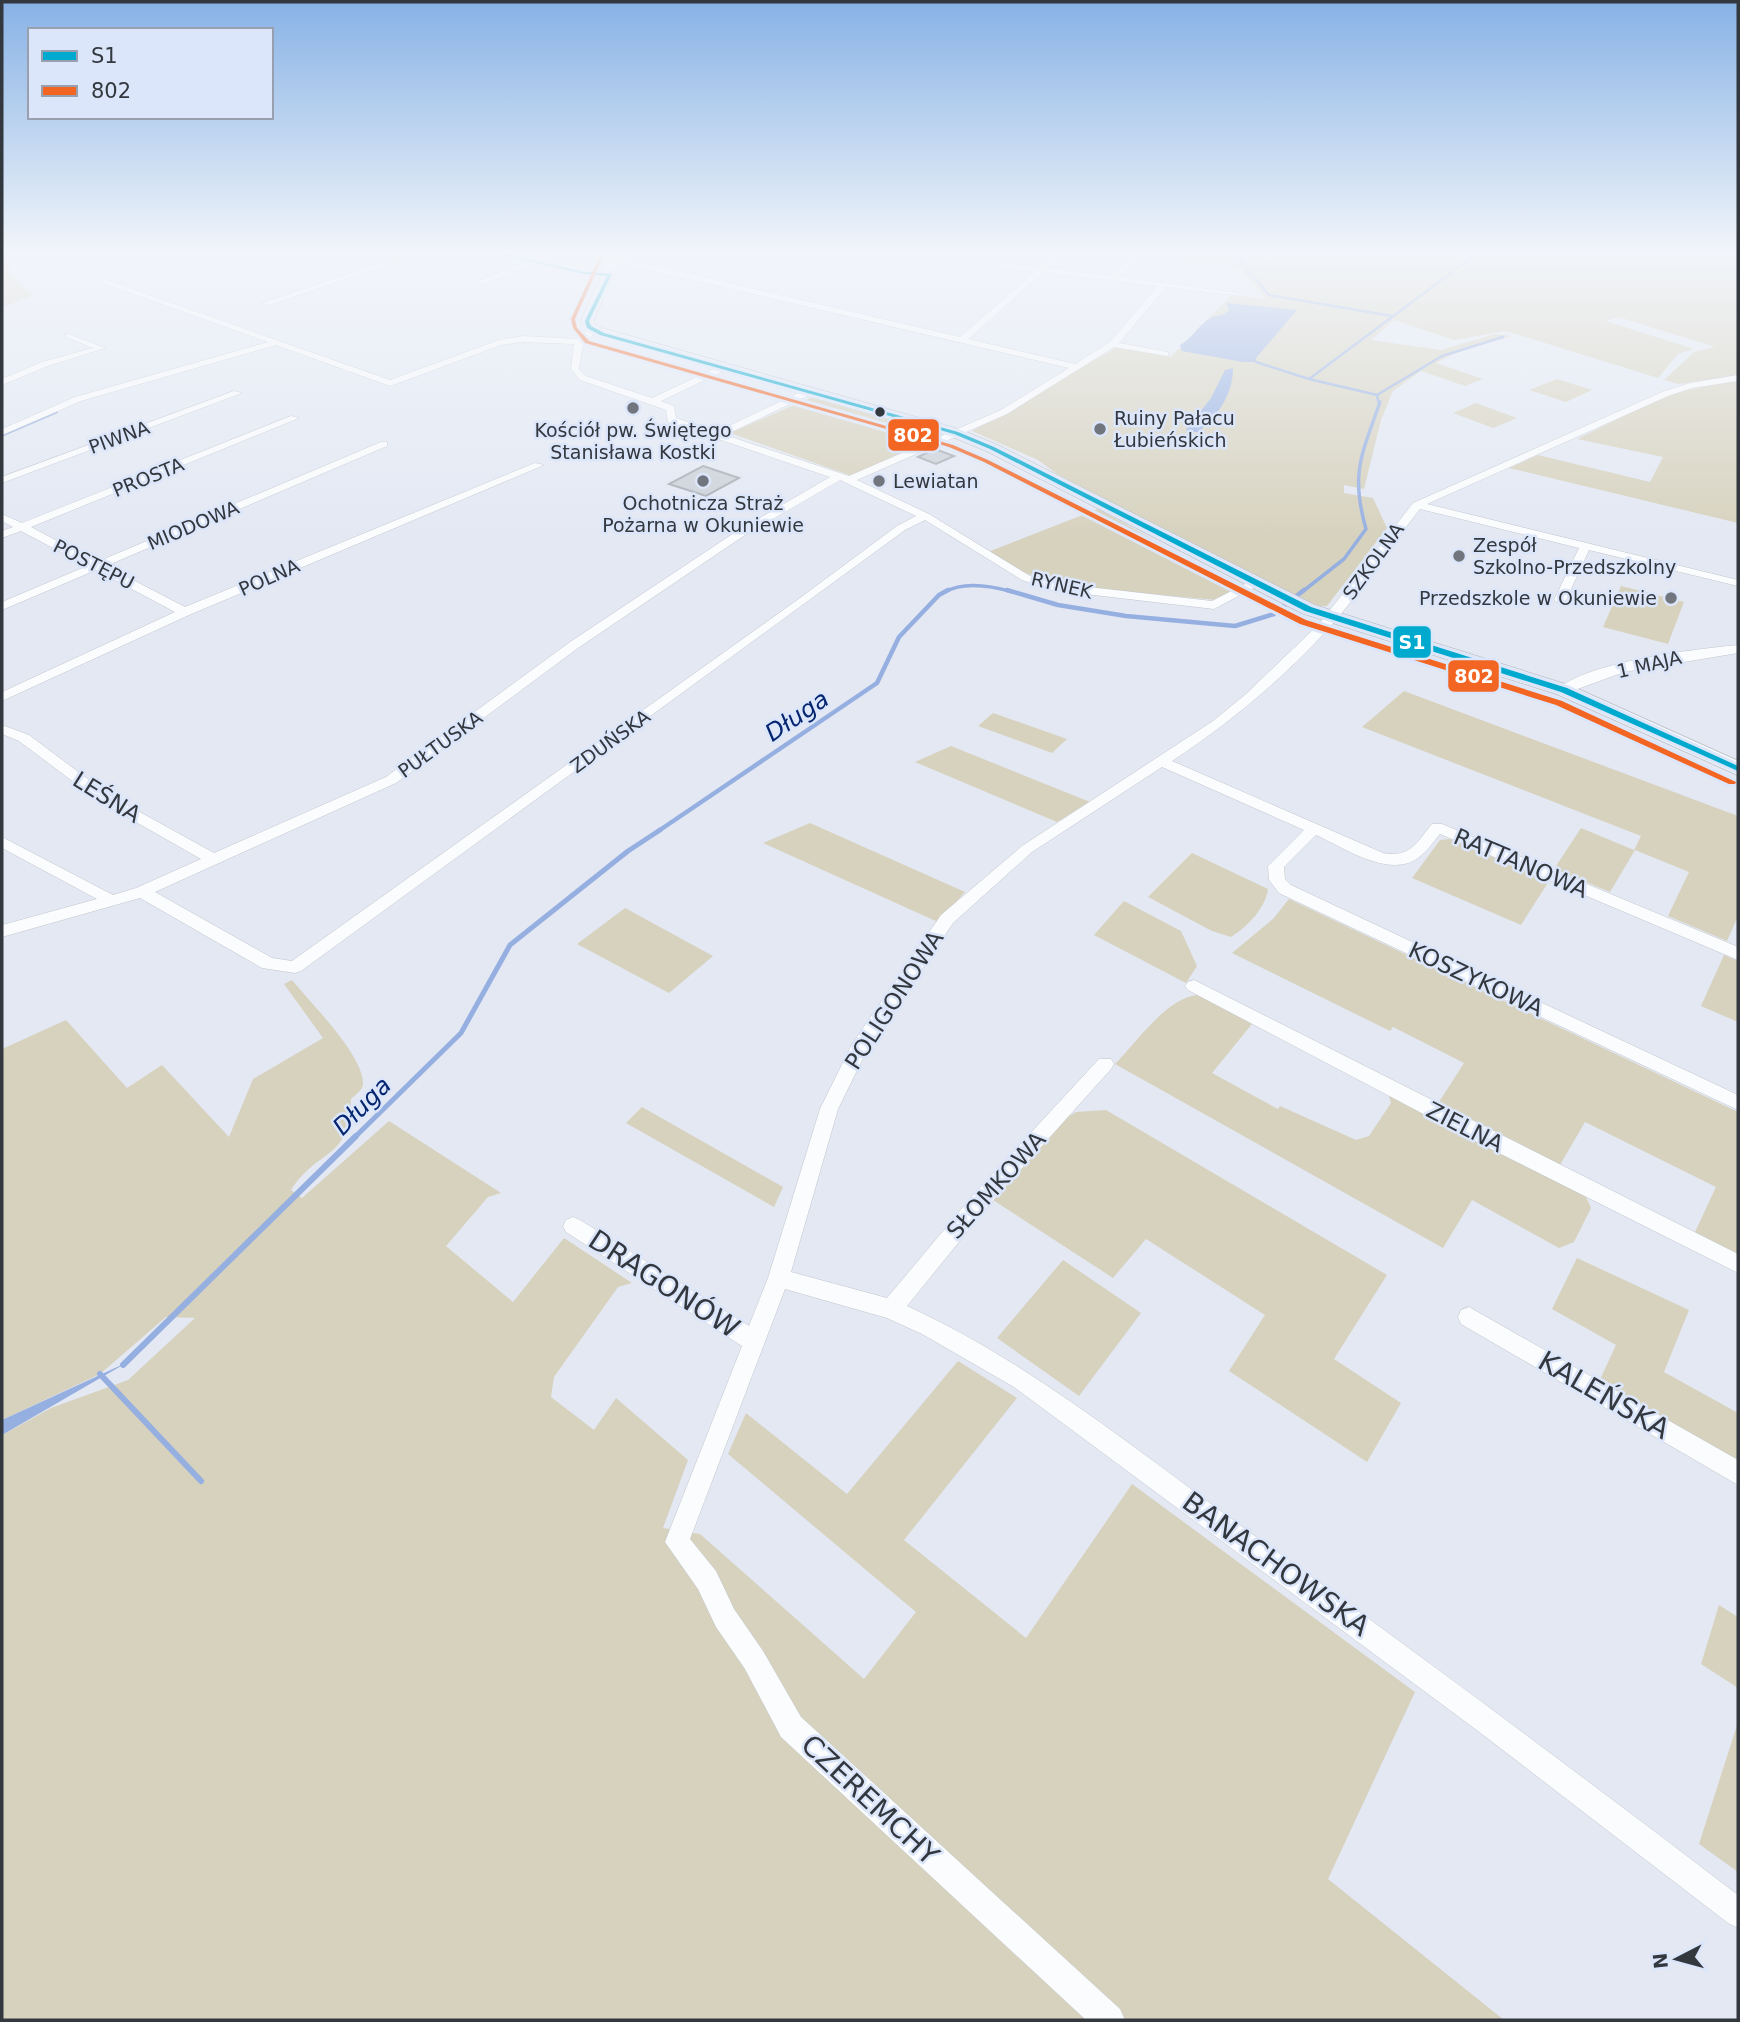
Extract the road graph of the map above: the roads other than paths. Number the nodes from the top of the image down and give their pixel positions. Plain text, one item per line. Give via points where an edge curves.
1 (96, 349) edge
2 (252, 349) edge
3 (292, 349) edge
4 (482, 349) edge
5 (578, 349) edge
6 (659, 349) edge
7 (1002, 349) edge
8 (1104, 349) edge
9 (1141, 349) edge
10 (1165, 354) dead end
11 (1076, 367) junction
12 (723, 368) junction
13 (1738, 378) edge
14 (2, 382) edge
15 (810, 391) junction
16 (237, 393) dead end
17 (652, 401) junction
18 (294, 418) dead end
19 (2, 432) edge
20 (956, 433) junction
21 (719, 434) junction
22 (384, 443) dead end
23 (539, 465) dead end
24 (843, 479) junction
25 (2, 480) edge
26 (1417, 505) junction
27 (925, 516) junction
28 (2, 517) edge
29 (22, 527) junction
30 (2, 535) edge
31 (1586, 546) junction
32 (97, 565) junction
33 (1738, 583) edge
34 (1253, 584) junction
35 (1560, 600) dead end
36 (2, 606) edge
37 (185, 612) junction
38 (1331, 618) junction
39 (1738, 649) edge
40 (1564, 690) junction
41 (2, 697) edge
42 (2, 729) edge
43 (1161, 761) junction
44 (1738, 769) edge
45 (1314, 829) junction
46 (2, 842) edge
47 (216, 861) junction
48 (142, 892) junction
49 (108, 899) junction
50 (2, 931) edge
51 (1738, 954) edge
52 (1194, 986) dead end
53 (1105, 1064) dead end
54 (1738, 1103) edge
55 (573, 1226) dead end
56 (1738, 1264) edge
57 (779, 1279) junction
58 (891, 1309) junction
59 (1469, 1317) dead end
60 (755, 1342) junction
61 (1738, 1473) edge
62 (677, 1542) joint
63 (1738, 1913) edge
64 (1109, 2020) edge

1 - 14 street
2 - 19 street via 78,399
3 - 4 street via 390,383
5 - 17 street via 575,369 583,378
6 - 12 main road
7 - 11 street
8 - 11 street
9 - 10 street
11 - 20 street via 1004,412
12 - 15 main road
12 - 17 street
13 - 26 street via 1679,388
15 - 20 main road
15 - 21 street
16 - 25 street, PIWNA
17 - 21 street, RYNEK via 673,409 671,420
18 - 29 street, PROSTA
20 - 24 street
20 - 34 main road
21 - 24 street, RYNEK
22 - 32 street, MIODOWA
23 - 37 street, POLNA
24 - 27 street, RYNEK
24 - 47 street, PUŁTUSKA via 738,535 574,645 391,779
26 - 31 street
26 - 38 street, SZKOLNA
27 - 34 street, RYNEK via 996,562 1051,586 1214,605
27 - 48 street, ZDUŃSKA via 901,528 295,967 268,964
28 - 29 street, POSTĘPU
29 - 30 street, PROSTA
29 - 32 street, POSTĘPU
31 - 33 street
31 - 35 street
32 - 36 street, MIODOWA
32 - 37 street, POSTĘPU
34 - 38 main road
37 - 41 street, POLNA
38 - 40 main road
38 - 43 street, POLIGONOWA via 1251,697
39 - 40 street, 1 MAJA via 1643,665 1576,682
40 - 44 main road
42 - 47 street, LEŚNA via 23,738 104,798
43 - 45 street, RATTANOWA
43 - 57 street, POLIGONOWA via 1027,849 947,919 858,1049 830,1109
45 - 51 street, RATTANOWA via 1380,858 1403,861 1412,859 1437,827
45 - 54 street, KOSZYKOWA via 1276,866 1277,880 1285,889
46 - 49 street
47 - 48 street, PUŁTUSKA
48 - 49 street, PUŁTUSKA
49 - 50 street, PUŁTUSKA
52 - 56 street, ZIELNA
53 - 58 street, SŁOMKOWA via 981,1200
55 - 60 street, DRAGONÓW
57 - 58 street, BANACHOWSKA
57 - 60 street, POLIGONOWA
58 - 63 street, BANACHOWSKA via 1021,1380 1156,1476 1489,1721
59 - 61 street, KALEŃSKA
60 - 62 street, POLIGONOWA
62 - 64 street, CZEREMCHY via 708,1580 724,1618 754,1660 791,1727

